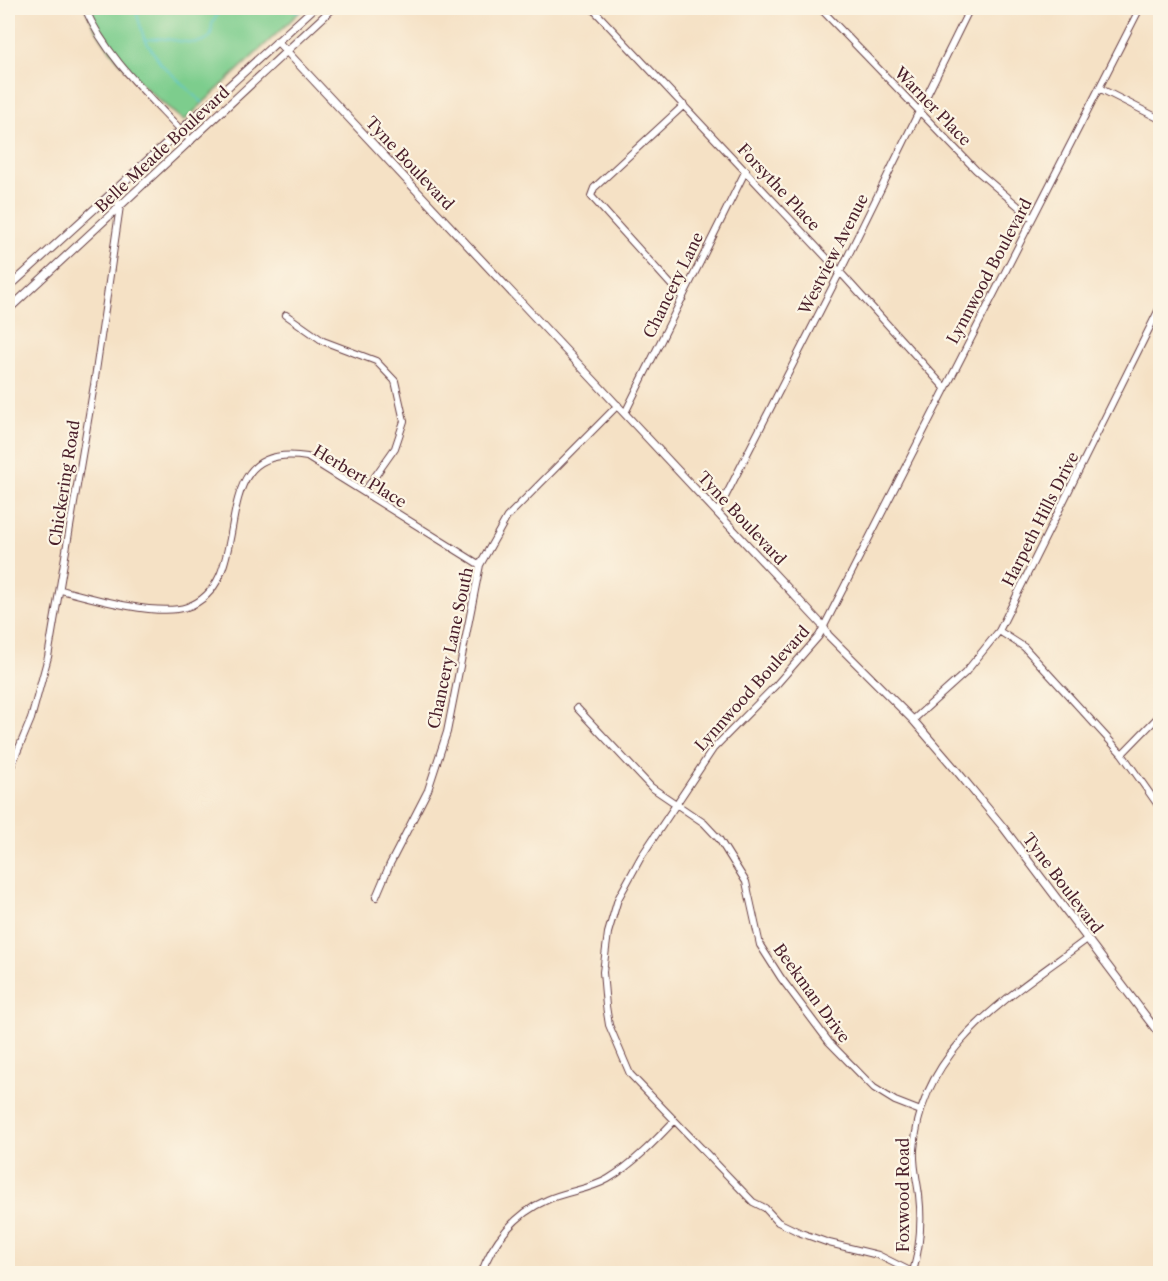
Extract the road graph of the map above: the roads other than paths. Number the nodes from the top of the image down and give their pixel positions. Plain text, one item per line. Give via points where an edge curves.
1 (85, 8) edge
2 (314, 8) edge
3 (333, 8) edge
4 (592, 8) edge
5 (820, 8) edge
6 (970, 8) edge
7 (1140, 8) edge
8 (277, 41) junction
9 (288, 51) junction
10 (1099, 88) junction
11 (684, 105) junction
12 (919, 112) junction
13 (1161, 119) edge
14 (181, 129) junction
15 (191, 141) junction
16 (746, 170) junction
17 (111, 193) junction
18 (120, 206) junction
19 (1032, 218) junction
20 (840, 272) junction
21 (8, 288) edge
22 (683, 298) junction
23 (1161, 307) edge
24 (8, 310) edge
25 (286, 315) dead end
26 (944, 387) junction
27 (618, 405) junction
28 (625, 413) junction
29 (364, 492) junction
30 (718, 511) junction
31 (480, 565) junction
32 (61, 590) junction
33 (823, 626) junction
34 (999, 631) junction
35 (577, 708) dead end
36 (1161, 715) edge
37 (913, 720) junction
38 (1122, 754) junction
39 (8, 774) edge
40 (674, 804) junction
41 (1161, 808) edge
42 (376, 897) dead end
43 (1087, 939) junction
44 (1158, 1025) edge
45 (1161, 1035) edge
46 (918, 1110) junction
47 (674, 1120) junction
48 (915, 1273) edge
49 (481, 1274) edge

1 - 14 street via 93,26 128,74
2 - 8 street, Belle Meade Boulevard
3 - 9 street, Belle Meade Boulevard
4 - 11 street, Forsythe Place
5 - 12 street, Warner Place
6 - 12 street, Westview Avenue
7 - 10 street, Lynnwood Boulevard
8 - 9 street, Tyne Boulevard
8 - 14 street, Belle Meade Boulevard
9 - 15 street, Belle Meade Boulevard
9 - 27 street, Tyne Boulevard
10 - 13 street
10 - 19 street, Lynnwood Boulevard
11 - 16 street, Forsythe Place
11 - 22 street via 594,188 591,196
12 - 19 street, Warner Place via 976,170
12 - 20 street, Westview Avenue
14 - 15 street
14 - 17 street, Belle Meade Boulevard
15 - 18 street, Belle Meade Boulevard
16 - 20 street, Forsythe Place
16 - 22 street, Chancery Lane
17 - 18 street
17 - 21 street, Belle Meade Boulevard
18 - 24 street, Belle Meade Boulevard
18 - 32 street, Chickering Road
19 - 26 street, Lynnwood Boulevard
20 - 26 street, Forsythe Place
20 - 30 street, Westview Avenue
22 - 28 street, Chancery Lane
23 - 34 street, Harpeth Hills Drive
25 - 29 street via 322,341 376,361 395,381 404,421 395,448
26 - 33 street, Lynnwood Boulevard
27 - 28 street, Tyne Boulevard
27 - 31 street, Chancery Lane South via 507,517
28 - 30 street, Tyne Boulevard
29 - 31 street, Herbert Place
29 - 32 street, Herbert Place via 307,457 289,454 268,458 252,467 244,483 221,575 203,599 169,611
30 - 33 street, Tyne Boulevard
31 - 42 street, Chancery Lane South via 447,732 428,790
32 - 39 street, Chickering Road via 39,694
33 - 37 street, Tyne Boulevard
33 - 40 street, Lynnwood Boulevard via 819,636 777,684 713,750
34 - 37 street, Harpeth Hills Drive via 965,673
34 - 38 street via 1024,647
35 - 40 street, Beekman Drive via 633,770
36 - 38 street
37 - 43 street, Tyne Boulevard via 1000,824
38 - 41 street
40 - 46 street, Beekman Drive via 704,823 719,839 746,882 760,945 830,1042 874,1088
40 - 47 street, Lynnwood Boulevard via 618,899 603,972 609,1025 630,1074
43 - 44 street, Tyne Boulevard
43 - 46 street, Foxwood Road via 977,1022 947,1055
44 - 45 street, Tyne Boulevard
46 - 48 street, Foxwood Road via 913,1168 919,1195 920,1247
47 - 48 street, Lynnwood Boulevard via 753,1202 778,1222 829,1243 878,1254
47 - 49 street via 647,1150 608,1178 527,1210 504,1232

